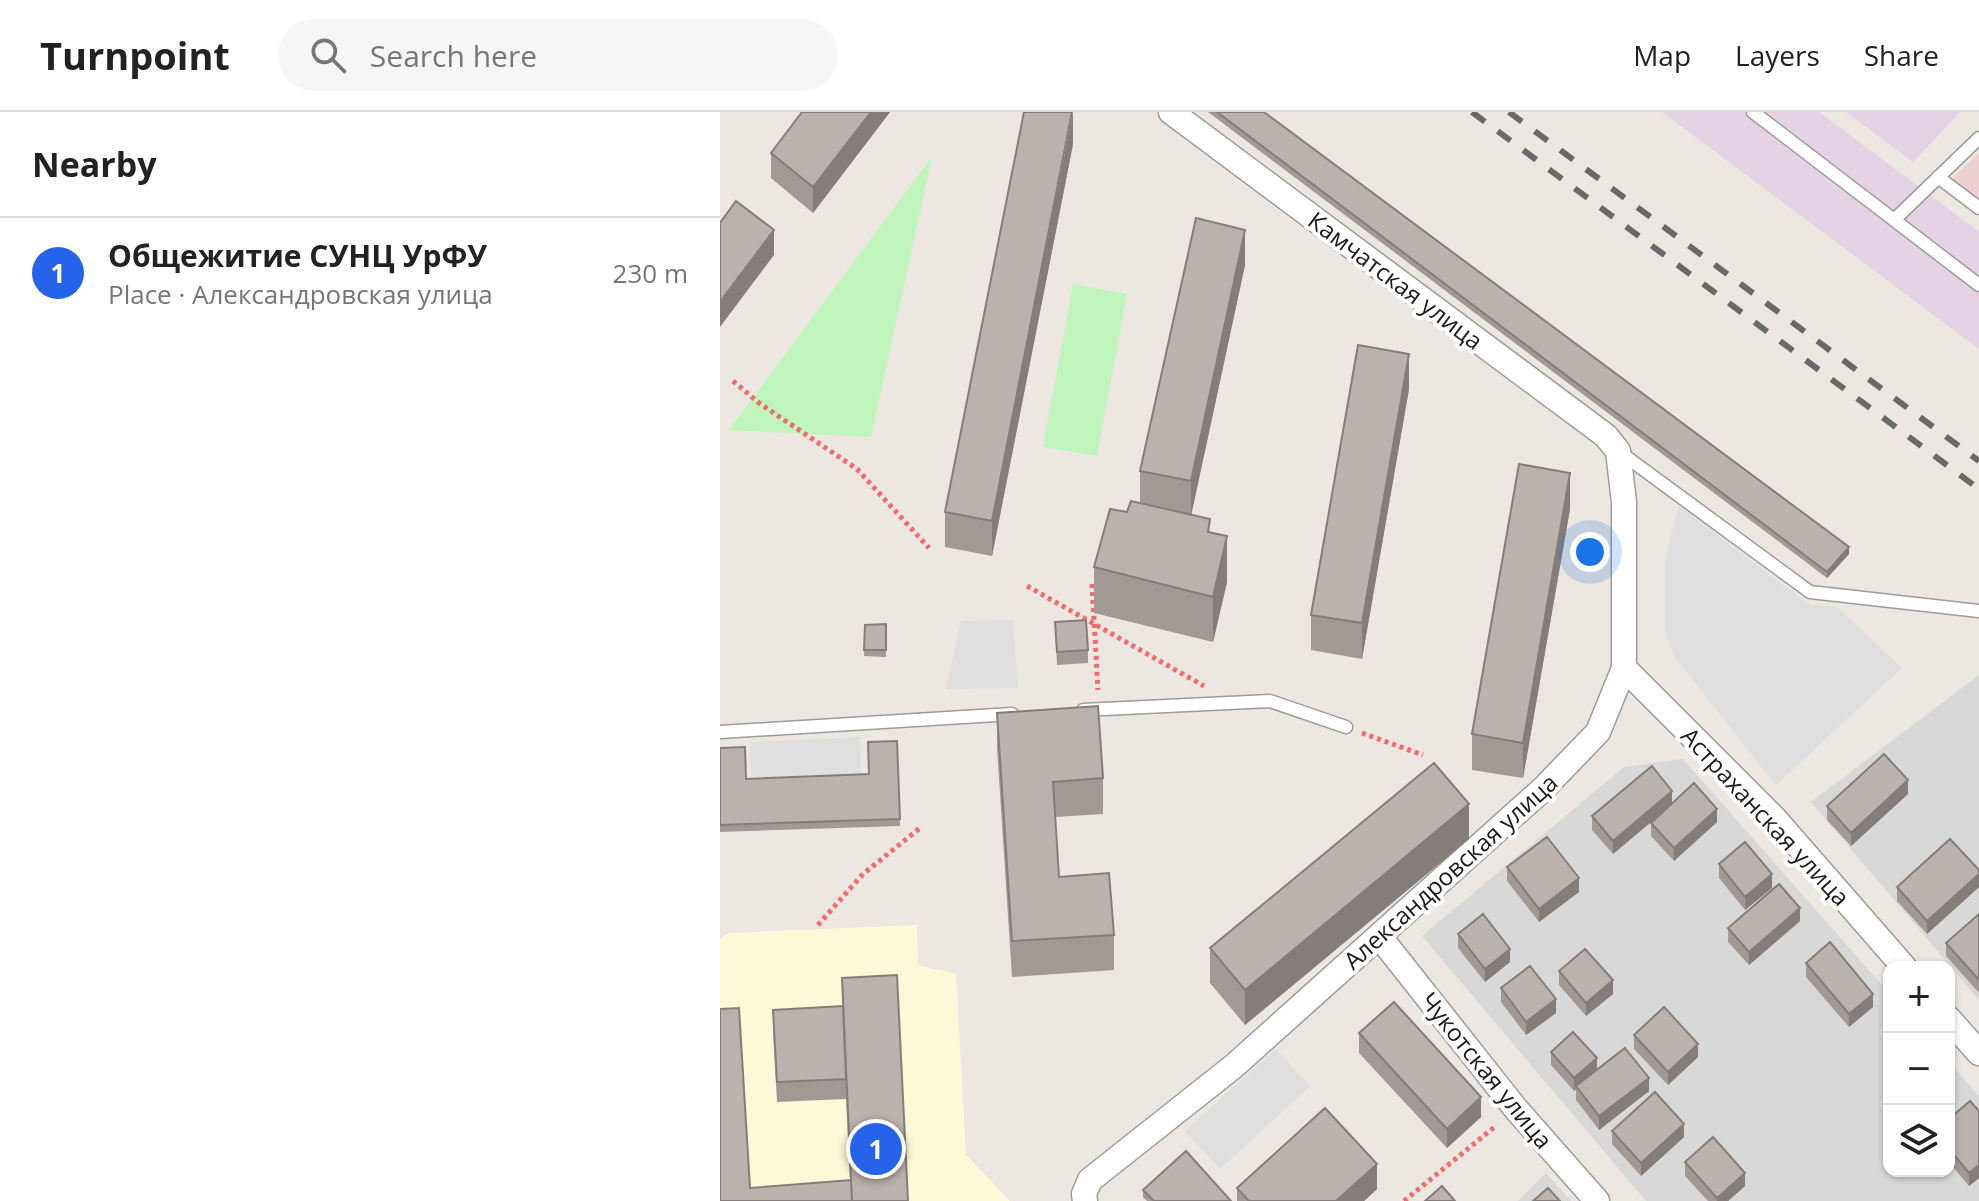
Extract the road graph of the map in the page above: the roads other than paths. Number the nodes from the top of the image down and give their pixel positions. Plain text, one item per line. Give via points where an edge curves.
1 (1171, 112) edge
2 (1753, 112) edge
3 (1979, 138) edge
4 (1938, 177) junction
5 (1979, 208) edge
6 (1894, 220) junction
7 (1979, 285) edge
8 (1618, 451) junction
9 (1979, 611) edge
10 (1624, 668) junction
11 (1069, 711) edge
12 (1022, 714) edge
13 (1346, 727) road end
14 (720, 732) edge
15 (1379, 936) junction
16 (1899, 961) edge
17 (1955, 1026) edge
18 (1979, 1053) edge
19 (1085, 1198) edge
20 (1597, 1201) edge

1 - 8 street, Камчатская улица via 1606,436
2 - 6 lane
3 - 4 lane
4 - 5 lane
4 - 6 lane
6 - 7 lane
8 - 9 lane via 1810,592
8 - 10 street, Александровская улица via 1624,502
10 - 15 street, Александровская улица via 1598,732 1543,789
10 - 16 street, Астраханская улица via 1774,818
11 - 13 lane via 1270,701
12 - 14 lane
15 - 19 street, Александровская улица via 1234,1066 1090,1180
15 - 20 street, Чукотская улица via 1516,1109
17 - 18 street

